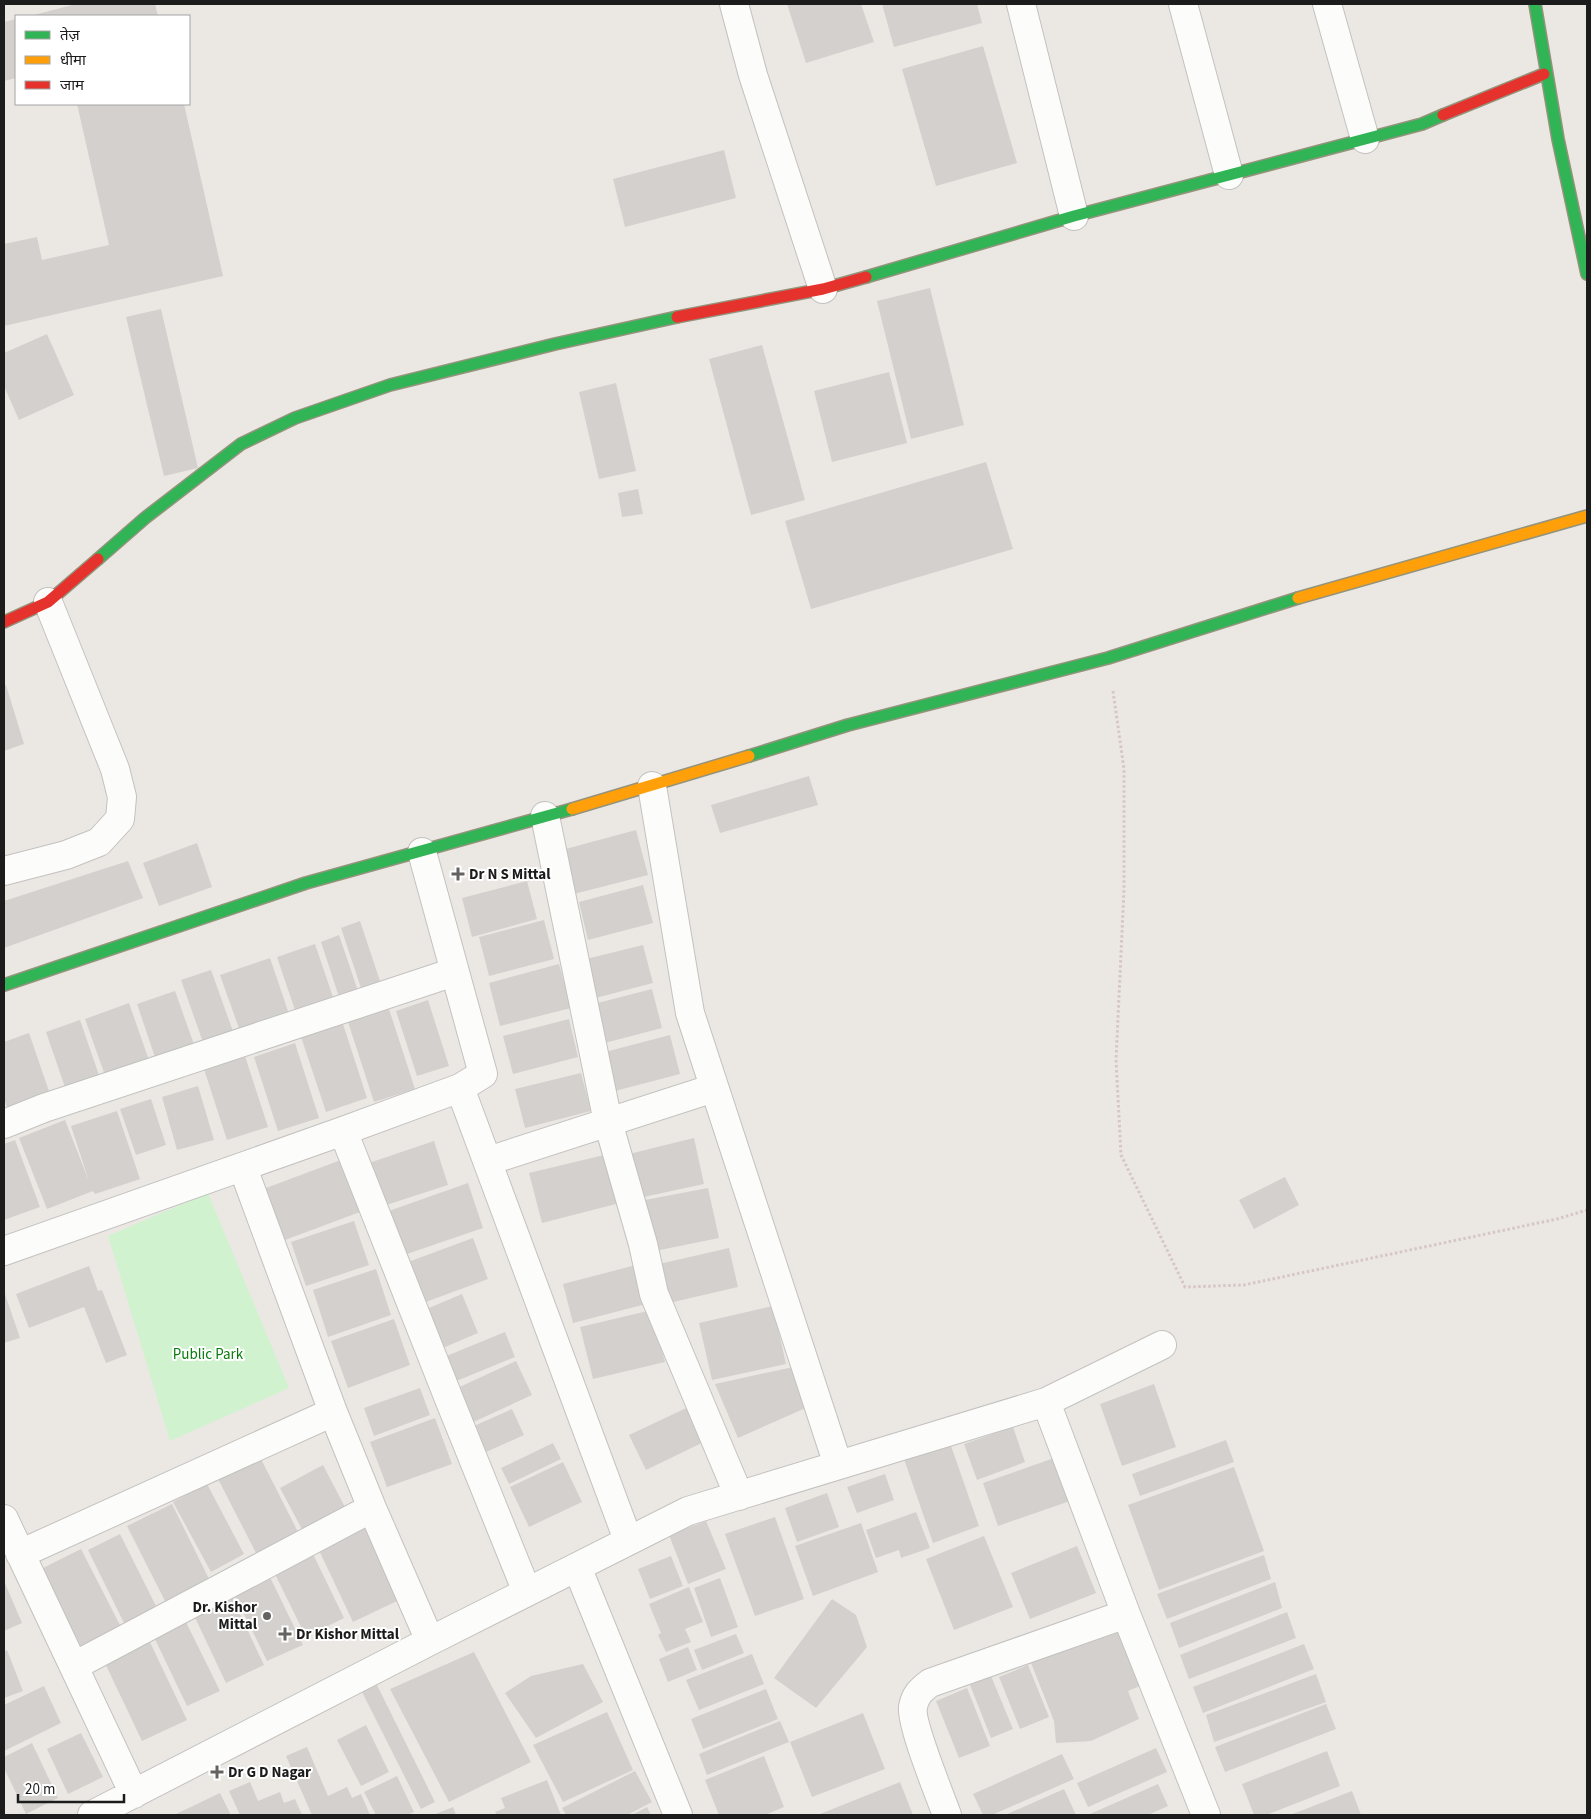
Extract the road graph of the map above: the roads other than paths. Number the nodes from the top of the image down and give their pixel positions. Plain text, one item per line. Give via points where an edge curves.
1 (734, 4) edge
2 (1021, 4) edge
3 (1183, 4) edge
4 (1327, 4) edge
5 (1535, 4) edge
6 (1544, 74) junction
7 (1364, 139) junction
8 (1229, 175) junction
9 (1074, 216) junction
10 (1587, 274) edge
11 (823, 289) junction
12 (1587, 516) edge
13 (48, 602) junction
14 (4, 622) edge
15 (652, 786) junction
16 (545, 816) junction
17 (422, 852) junction
18 (4, 871) edge
19 (454, 972) junction
20 (4, 985) edge
21 (460, 1088) junction
22 (714, 1088) junction
23 (608, 1122) junction
24 (4, 1124) edge
25 (343, 1131) junction
26 (488, 1161) junction
27 (243, 1168) junction
28 (4, 1251) edge
29 (1162, 1345) dead end
30 (1046, 1402) junction
31 (333, 1412) junction
32 (838, 1465) junction
33 (739, 1496) junction
34 (372, 1508) junction
35 (4, 1519) edge
36 (628, 1540) junction
37 (20, 1554) junction
38 (577, 1567) junction
39 (527, 1592) junction
40 (1126, 1614) junction
41 (430, 1641) junction
42 (74, 1666) junction
43 (134, 1794) junction
44 (92, 1815) edge
45 (678, 1815) edge
46 (947, 1815) edge
47 (1206, 1815) edge

1 - 11 street via 753,75
2 - 9 street
3 - 8 street
4 - 7 street
5 - 6 street
6 - 7 street via 1422,124
6 - 10 street
7 - 8 street
8 - 9 street
9 - 11 street
11 - 13 street via 555,344 390,385 295,418 241,444 145,518
12 - 15 street via 1312,594 1108,658 848,725
13 - 14 street
13 - 18 street via 115,769 122,797 120,819 99,842 66,855
15 - 16 street
15 - 22 street via 690,1013
16 - 17 street
16 - 23 street
17 - 19 street
17 - 20 street via 306,883
19 - 21 street via 483,1074
19 - 24 street
21 - 25 street
21 - 26 street
22 - 23 street
22 - 32 street
23 - 26 street
23 - 33 street via 654,1294
25 - 27 street
25 - 39 street
26 - 36 street
27 - 28 street
27 - 31 street
29 - 30 street
30 - 32 street
30 - 40 street
31 - 34 street
31 - 37 street
32 - 33 street
33 - 36 street via 688,1510
34 - 41 street
34 - 42 street
35 - 37 street
36 - 38 street
37 - 42 street
38 - 39 street
38 - 45 street
39 - 41 street
40 - 46 street via 930,1683 918,1692 912,1708 915,1726
40 - 47 street
41 - 43 street
42 - 43 street
43 - 44 street

